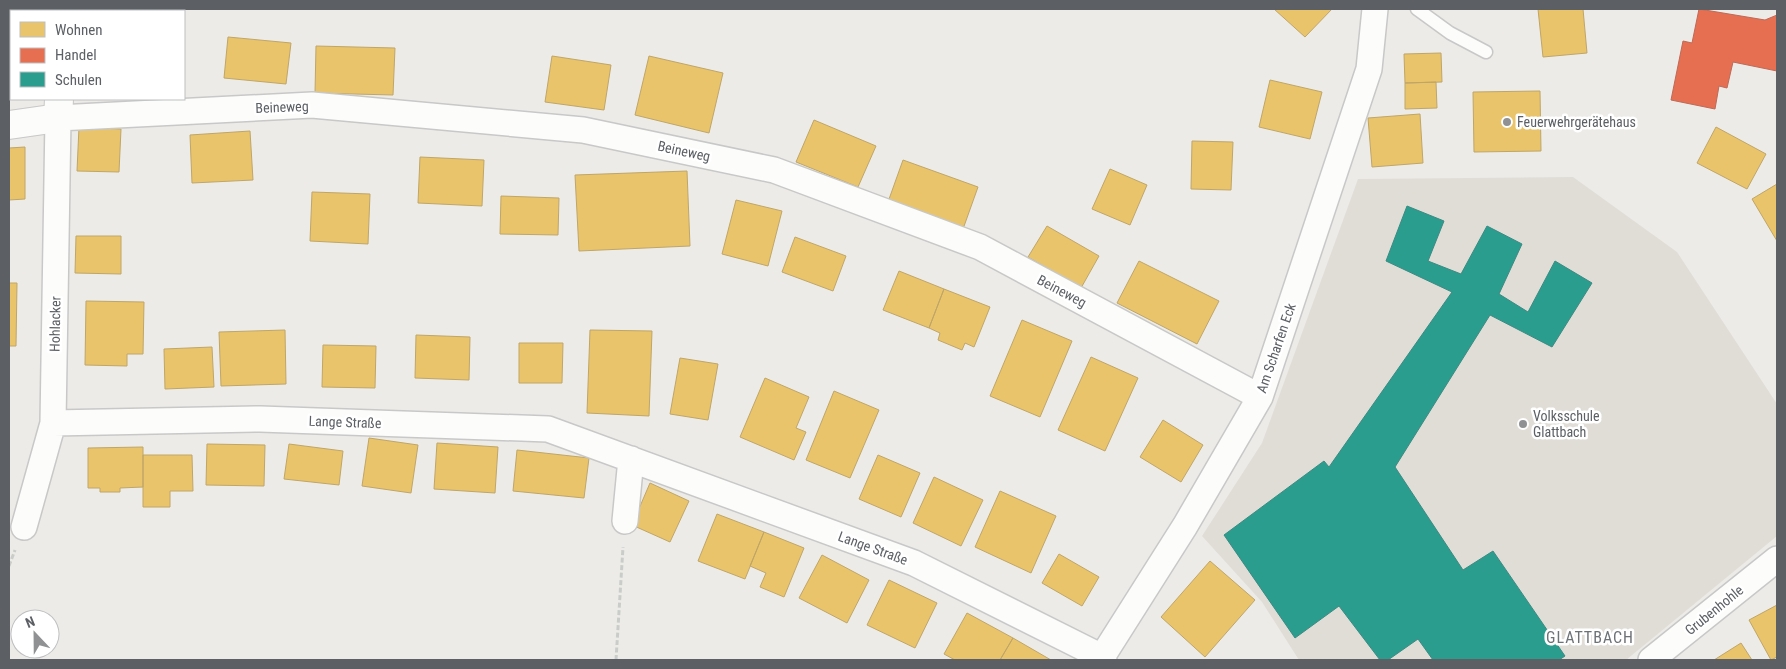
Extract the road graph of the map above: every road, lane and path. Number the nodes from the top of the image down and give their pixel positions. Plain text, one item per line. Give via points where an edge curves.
1 (1375, 9) edge
2 (1417, 9) edge
3 (1486, 52) dead end
4 (58, 108) edge
5 (9, 125) edge
6 (1260, 397) junction
7 (53, 423) junction
8 (631, 459) junction
9 (625, 521) joint
10 (24, 527) dead end
11 (1777, 559) edge
12 (1103, 658) edge
13 (616, 660) edge
14 (1651, 660) edge

1 - 6 street, Am Scharfen Eck via 1369,69
2 - 3 lane
4 - 5 street
4 - 6 street, Beineweg via 312,105 583,130 774,170 980,247
4 - 7 street, Hohlacker
6 - 12 street, Am Scharfen Eck
7 - 8 street, Lange Straße via 260,420 548,429
7 - 10 street, Hohlacker
8 - 9 street
8 - 12 street, Lange Straße via 914,563
9 - 13 path
11 - 14 street, Grubenhohle

